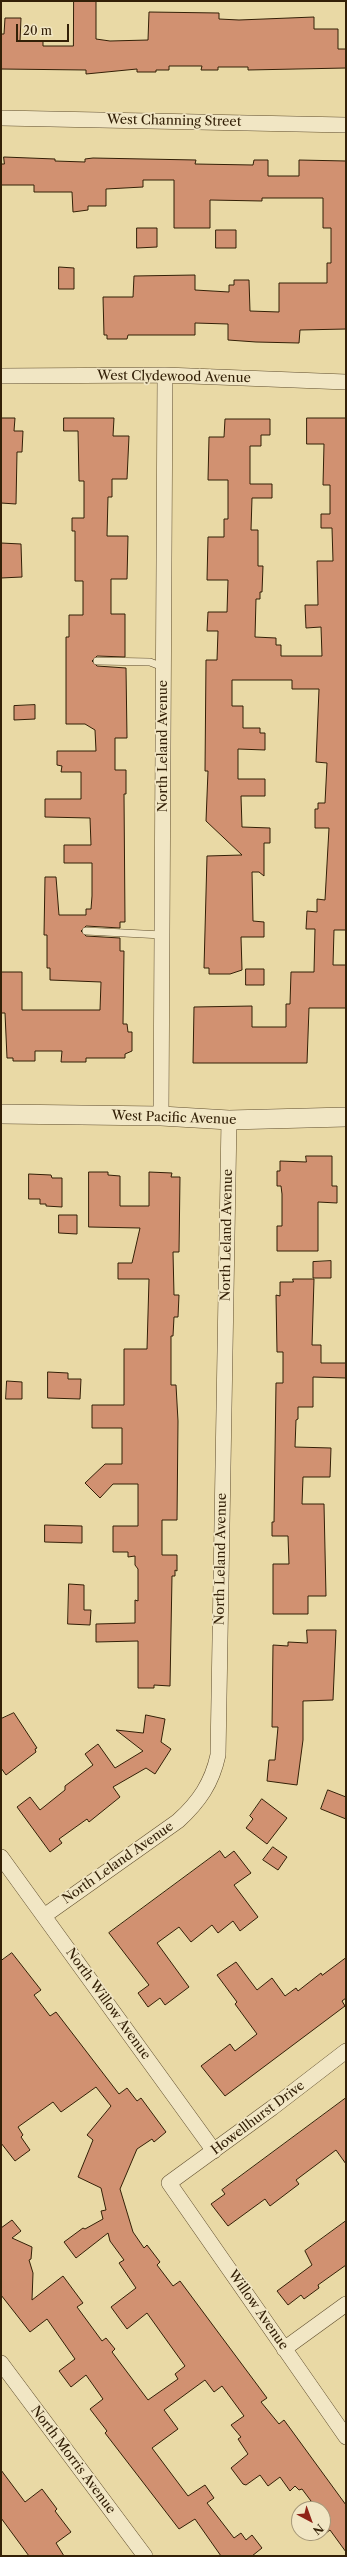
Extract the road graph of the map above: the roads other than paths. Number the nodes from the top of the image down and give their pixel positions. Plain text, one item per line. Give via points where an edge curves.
1 (1, 118) edge
2 (346, 125) edge
3 (165, 375) junction
4 (1, 376) edge
5 (346, 382) edge
6 (97, 661) dead end
7 (164, 667) junction
8 (86, 931) dead end
9 (162, 935) junction
10 (1, 1114) edge
11 (161, 1116) junction
12 (346, 1117) edge
13 (229, 1120) junction
14 (1, 1857) edge
15 (44, 1916) junction
16 (346, 2051) edge
17 (214, 2150) junction
18 (170, 2183) joint
19 (346, 2304) edge
20 (284, 2348) junction
21 (1, 2363) edge
22 (346, 2437) edge
23 (145, 2556) edge

1 - 2 street, West Channing Street
3 - 4 street, West Clydewood Avenue
3 - 5 street, West Clydewood Avenue
3 - 7 street, North Leland Avenue
6 - 7 lane via 150,662
7 - 9 street, North Leland Avenue
8 - 9 lane
9 - 11 street, North Leland Avenue
10 - 11 street, West Pacific Avenue
11 - 13 street, West Pacific Avenue
12 - 13 street, West Pacific Avenue
13 - 15 street, North Leland Avenue via 218,1755 214,1773 206,1791 178,1821
14 - 15 street, North Willow Avenue
15 - 17 street, North Willow Avenue
16 - 17 street, Howellhurst Drive
17 - 18 street, Howellhurst Drive
18 - 20 street, Willow Avenue
19 - 20 street
20 - 22 street, Willow Avenue
21 - 23 street, North Morris Avenue

